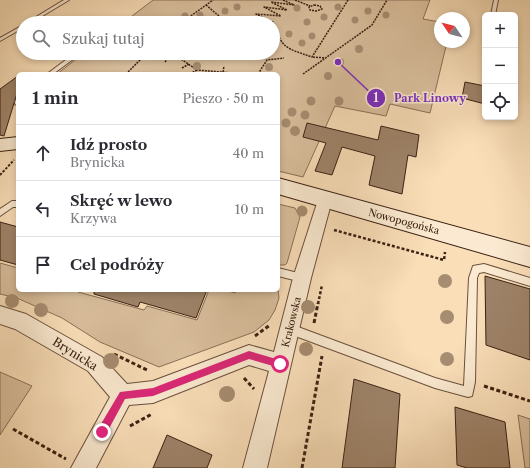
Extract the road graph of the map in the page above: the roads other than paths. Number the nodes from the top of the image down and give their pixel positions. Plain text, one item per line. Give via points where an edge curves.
1 (66, 0) edge
2 (496, 0) edge
3 (494, 12) edge
4 (40, 16) edge
5 (16, 30) edge
6 (0, 40) edge
7 (69, 60) dead end
8 (53, 72) edge
9 (16, 143) edge
10 (0, 146) edge
11 (280, 187) edge
12 (325, 200) junction
13 (16, 204) edge
14 (0, 213) edge
15 (530, 257) edge
16 (280, 272) edge
17 (302, 278) junction
18 (530, 282) edge
19 (0, 315) edge
20 (281, 324) junction
21 (280, 364) junction
22 (123, 395) junction
23 (76, 464) edge
24 (255, 468) edge

1 - 4 lane
2 - 3 lane
5 - 6 lane
7 - 8 lane
9 - 10 street
11 - 12 street, Nowopogońska
12 - 15 street, Nowopogońska
12 - 17 street, Krakowska
13 - 14 lane
16 - 17 lane
17 - 20 street, Krakowska
18 - 20 lane via 484,268 476,269 473,278 468,392 435,383
19 - 22 street, Brynicka via 19,320 95,364
20 - 21 street, Krakowska
21 - 22 street via 249,355 153,392
21 - 24 street, Krakowska
22 - 23 street

